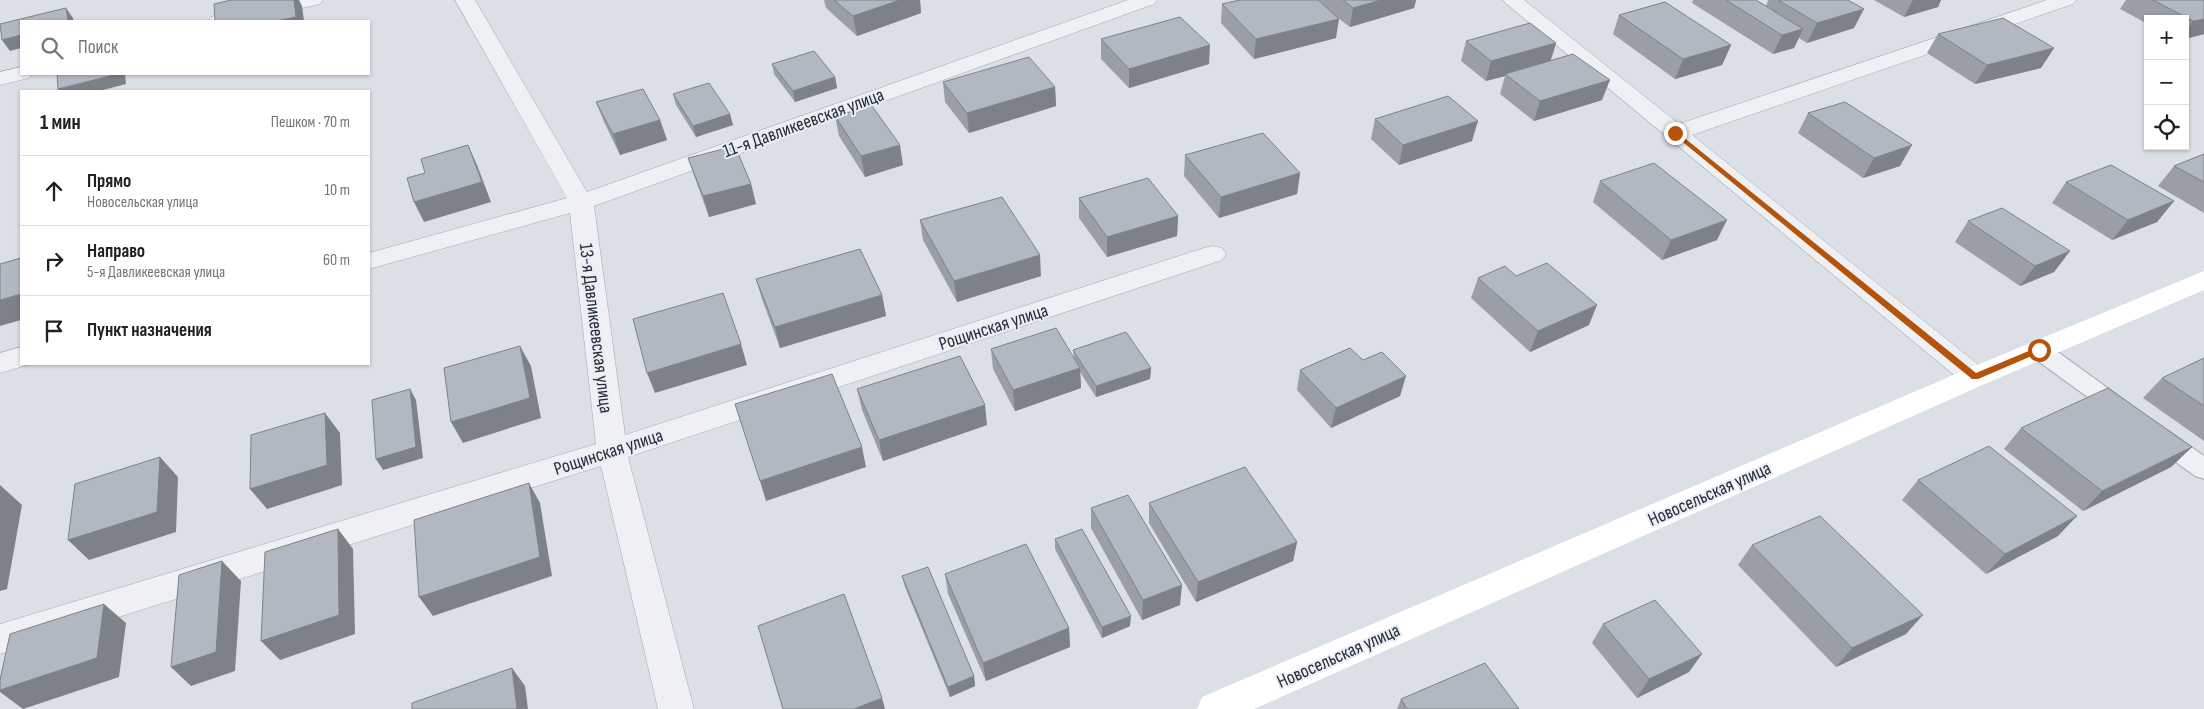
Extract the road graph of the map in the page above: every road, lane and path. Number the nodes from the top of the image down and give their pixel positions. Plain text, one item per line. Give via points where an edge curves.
1 (313, 0) edge
2 (465, 0) edge
3 (1512, 0) edge
4 (2066, 0) edge
5 (1141, 1) edge
6 (223, 20) edge
7 (20, 73) edge
8 (0, 79) edge
9 (1675, 133) junction
10 (581, 202) junction
11 (1213, 254) dead end
12 (370, 261) edge
13 (2204, 280) edge
14 (2039, 350) junction
15 (20, 357) edge
16 (0, 363) edge
17 (1975, 377) junction
18 (612, 450) junction
19 (2204, 469) edge
20 (0, 639) edge
21 (676, 709) edge
22 (1216, 709) edge

1 - 6 street
2 - 10 street, 13-я Давликеевская улица
3 - 9 street
4 - 9 street
5 - 10 street, 11-я Давликеевская улица
7 - 8 street
9 - 17 street
10 - 12 street, 11-я Давликеевская улица
10 - 18 street, 13-я Давликеевская улица
11 - 18 street, Рощинская улица
13 - 14 street, Новосельская улица
14 - 17 street, Новосельская улица
14 - 19 lane
15 - 16 street
17 - 22 street, Новосельская улица
18 - 20 street, Рощинская улица
18 - 21 street, 13-я Давликеевская улица

